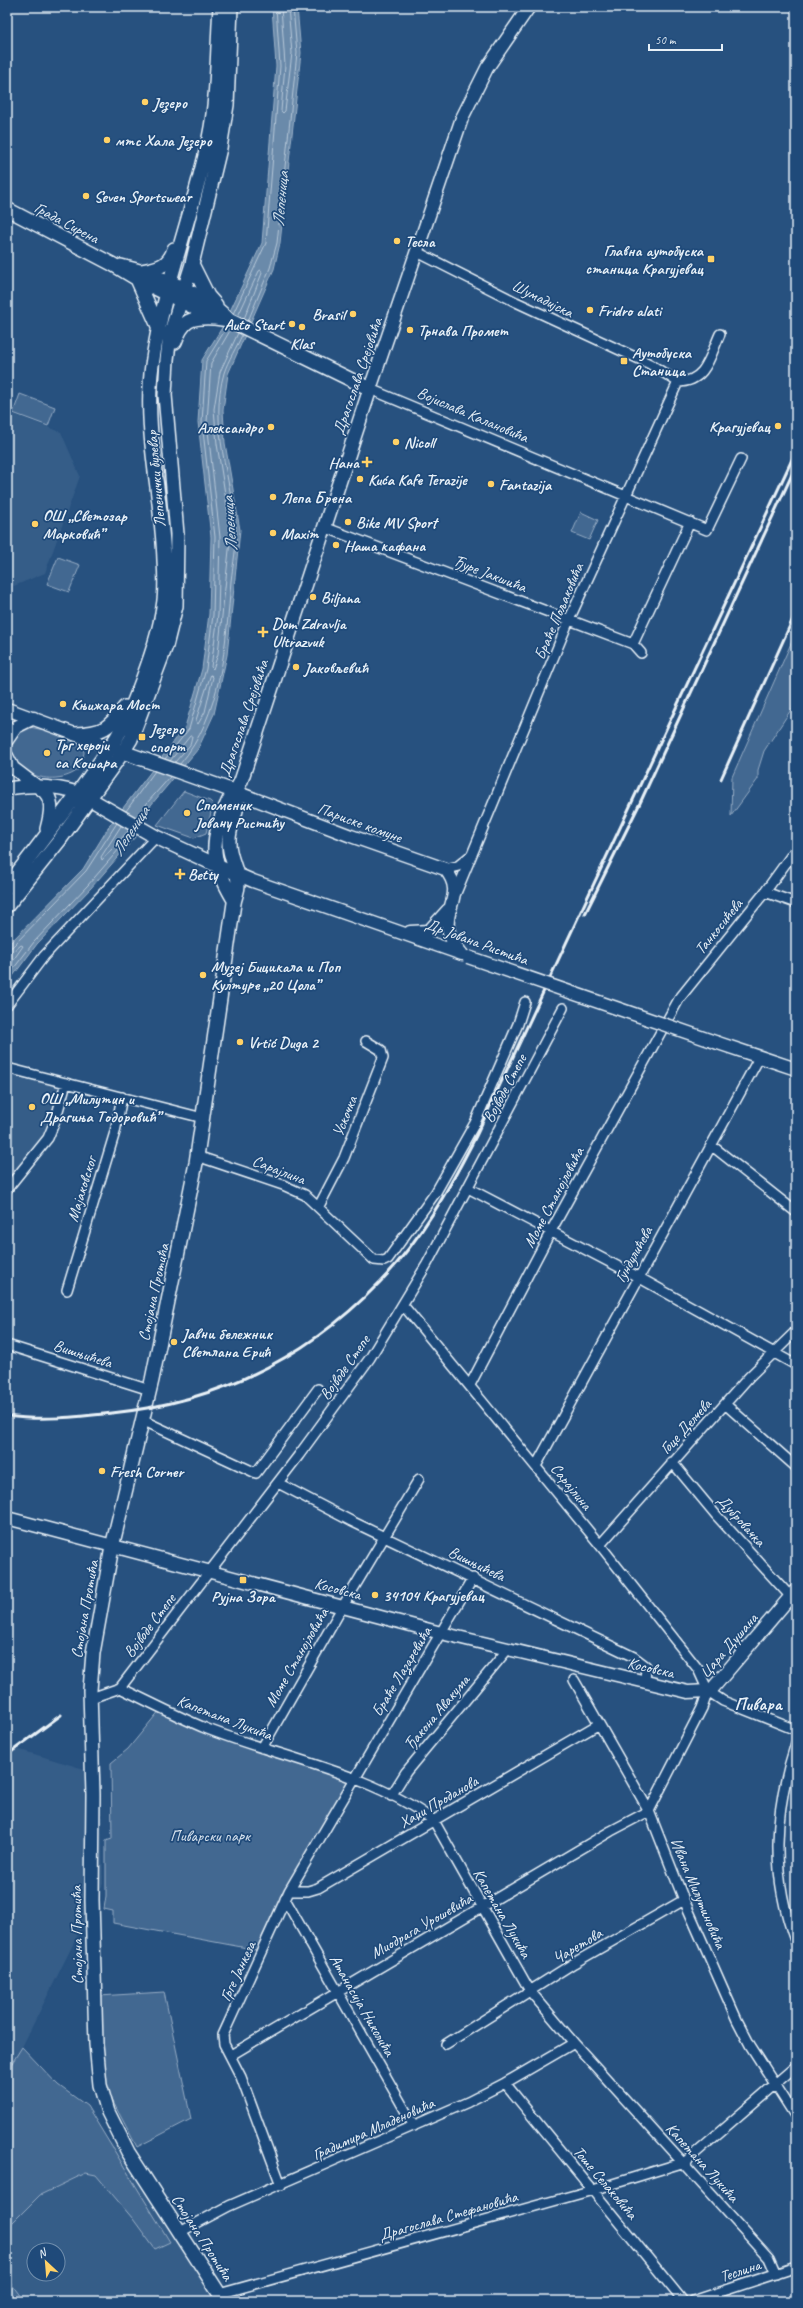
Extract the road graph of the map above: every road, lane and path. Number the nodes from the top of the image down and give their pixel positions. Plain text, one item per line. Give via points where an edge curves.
1 (220, 7) edge
2 (232, 7) edge
3 (529, 7) edge
4 (7, 210) edge
5 (186, 226) junction
6 (417, 252) junction
7 (192, 264) junction
8 (139, 275) junction
9 (168, 288) junction
10 (183, 295) junction
11 (217, 314) junction
12 (158, 326) junction
13 (720, 334) dead end
14 (167, 360) junction
15 (678, 382) junction
16 (370, 389) junction
17 (741, 459) dead end
18 (625, 496) junction
19 (690, 522) junction
20 (324, 527) junction
21 (569, 620) junction
22 (633, 644) junction
23 (641, 653) dead end
24 (135, 695) junction
25 (7, 709) edge
26 (34, 718) junction
27 (75, 734) junction
28 (7, 740) edge
29 (110, 747) junction
30 (123, 752) junction
31 (7, 756) edge
32 (40, 788) junction
33 (7, 789) edge
34 (78, 792) junction
35 (236, 792) junction
36 (90, 798) junction
37 (45, 835) junction
38 (153, 835) junction
39 (229, 835) junction
40 (214, 848) junction
41 (796, 849) edge
42 (190, 854) junction
43 (471, 855) junction
44 (218, 866) junction
45 (445, 869) junction
46 (236, 874) junction
47 (7, 886) edge
48 (765, 892) junction
49 (456, 893) junction
50 (234, 900) junction
51 (796, 903) edge
52 (7, 906) edge
53 (449, 909) junction
54 (398, 931) junction
55 (465, 955) junction
56 (525, 1002) dead end
57 (7, 1005) edge
58 (563, 1008) dead end
59 (664, 1024) joint
60 (366, 1041) dead end
61 (759, 1058) junction
62 (7, 1068) edge
63 (796, 1069) edge
64 (66, 1083) junction
65 (122, 1097) junction
66 (203, 1118) junction
67 (711, 1145) junction
68 (197, 1156) junction
69 (468, 1188) junction
70 (7, 1189) edge
71 (319, 1206) junction
72 (796, 1212) edge
73 (551, 1231) junction
74 (374, 1260) joint
75 (638, 1277) junction
76 (66, 1290) dead end
77 (404, 1305) junction
78 (796, 1331) edge
79 (7, 1345) edge
80 (774, 1351) junction
81 (796, 1365) edge
82 (470, 1385) junction
83 (318, 1389) dead end
84 (150, 1390) junction
85 (724, 1404) junction
86 (142, 1420) junction
87 (672, 1462) junction
88 (536, 1466) junction
89 (796, 1467) edge
90 (419, 1479) dead end
91 (278, 1482) junction
92 (7, 1518) edge
93 (384, 1535) junction
94 (600, 1545) junction
95 (112, 1547) junction
96 (208, 1572) junction
97 (473, 1578) junction
98 (793, 1593) edge
99 (343, 1606) junction
100 (441, 1633) junction
101 (508, 1649) junction
102 (574, 1680) dead end
103 (645, 1683) junction
104 (120, 1688) junction
105 (708, 1691) junction
106 (91, 1698) junction
107 (599, 1724) junction
108 (796, 1730) edge
109 (796, 1743) edge
110 (262, 1748) junction
111 (354, 1778) junction
112 (391, 1796) junction
113 (649, 1811) junction
114 (434, 1820) junction
115 (287, 1895) junction
116 (684, 1900) junction
117 (482, 1907) junction
118 (796, 1943) edge
119 (338, 1991) junction
120 (530, 1991) junction
121 (574, 2043) junction
122 (446, 2044) dead end
123 (231, 2055) junction
124 (796, 2066) edge
125 (505, 2084) junction
126 (775, 2084) junction
127 (796, 2116) edge
128 (414, 2126) junction
129 (685, 2162) junction
130 (281, 2185) junction
131 (593, 2190) junction
132 (180, 2232) junction
133 (796, 2267) edge
134 (776, 2274) junction
135 (222, 2298) edge
136 (683, 2301) edge
137 (693, 2301) edge

1 - 5 main road, Лепенички булевар via 212,121
2 - 7 main road, Лепенички булевар via 224,128
3 - 6 street, Драгослава Срејовића via 487,68 466,107
4 - 8 main road, Града Сирена via 112,264
5 - 8 main road via 168,262
5 - 9 main road, Лепенички булевар
6 - 15 street, Шумадијска via 516,302 650,364
6 - 16 street, Драгослава Срејовића
7 - 10 main road, Лепенички булевар
7 - 11 main road
8 - 9 main road, Града Сирена
8 - 12 main road
9 - 10 main road, Града Сирена
9 - 12 main road, Лепенички булевар
10 - 11 main road, Војислава Калановића
10 - 14 main road, Лепенички булевар via 170,335
11 - 14 main road via 192,318 184,324
11 - 16 main road, Војислава Калановића
12 - 24 main road, Лепенички булевар via 150,376 150,419 163,532 164,596 158,631
13 - 15 street via 703,372 689,382
14 - 30 main road, Лепенички булевар via 165,395 176,534 176,606 166,646
15 - 18 street, Браће Пољаковића
16 - 18 street, Војислава Калановића
16 - 20 main road, Драгослава Срејовића
17 - 19 street, Војислава Калановића via 707,530
18 - 19 street, Војислава Калановића
18 - 21 street, Браће Пољаковића
19 - 22 street
20 - 21 street, Ђуре Јакшића
20 - 35 main road, Драгослава Срејовића
21 - 22 street, Ђуре Јакшића
21 - 43 street, Браће Пољаковића
22 - 23 street, Ђуре Јакшића
24 - 27 main road via 106,729 94,733
24 - 29 main road, Лепенички булевар
25 - 26 street
26 - 27 street
26 - 28 street via 16,727
27 - 29 street
29 - 30 street
29 - 34 main road, Лепенички булевар
30 - 35 main road
30 - 36 main road, Лепенички булевар
31 - 32 street via 13,768
32 - 33 street
32 - 34 street
32 - 37 main road via 51,803
34 - 36 street
34 - 37 main road, Лепенички булевар
35 - 39 main road, Драгослава Срејовића via 238,805
35 - 40 main road, Драгослава Срејовића via 227,804
35 - 45 street, Париске комуне
36 - 38 main road, Др Јована Ристића
36 - 52 main road, Лепенички булевар
37 - 47 main road, Лепенички булевар
38 - 42 main road, Др Јована Ристића
38 - 57 street via 38,964
39 - 40 main road
39 - 46 main road, Драгослава Срејовића via 229,853
40 - 42 main road
40 - 44 main road, Драгослава Срејовића
41 - 48 street, Танкосићева
42 - 44 main road, Др Јована Ристића
43 - 45 street via 463,864
43 - 49 street, Браће Пољаковића
44 - 46 street, Др Јована Ристића
44 - 50 main road, Драгослава Срејовића
45 - 49 street via 453,881
46 - 50 main road, Драгослава Срејовића via 238,890
46 - 54 street, Др Јована Ристића
48 - 51 street
48 - 59 street, Танкосићева via 690,984
49 - 53 street
50 - 66 main road, Стојана Протића
53 - 54 street via 425,932
53 - 55 street via 449,936
54 - 55 street, Др Јована Ристића
55 - 61 street, Др Јована Ристића, bridge
56 - 74 street, Војводе Степе via 475,1122 436,1192 393,1254 384,1261
58 - 69 street, Војводе Степе
59 - 73 street, Моме Станојловића
60 - 71 street, Ускочка via 380,1050 383,1058 344,1158
61 - 63 street, Др Јована Ристића
61 - 67 street, Гундулићева
62 - 64 street
64 - 65 street
64 - 70 street via 51,1132
65 - 66 street
65 - 76 street, Мајаковског via 115,1132
66 - 68 main road, Стојана Протића
67 - 72 street
67 - 75 street, Гундулићева
68 - 71 street, Сарајлина via 298,1190
68 - 84 main road, Стојана Протића
69 - 73 street
69 - 77 street, Војводе Степе
71 - 74 street, Сарајлина
73 - 75 street
73 - 82 street, Моме Станојловића
75 - 80 street
75 - 88 street, Гундулићева
77 - 82 street, Сарајлина
77 - 91 street, Војводе Степе via 352,1383
78 - 80 street, Гоце Делчева
79 - 84 street, Вишњићева
80 - 81 street
80 - 85 street, Гоце Делчева
82 - 88 street, Сарајлина
83 - 86 street via 256,1473
84 - 86 main road, Стојана Протића
85 - 87 street, Гоце Делчева
85 - 89 street
86 - 95 main road, Стојана Протића
87 - 94 street, Гоце Делчева
87 - 98 street, Дубровачка via 716,1515
88 - 94 street, Сарајлина
90 - 93 street, Моме Станојловића
91 - 93 street, Вишњићева via 331,1511
91 - 96 street, Војводе Степе
92 - 95 street, Косовска
93 - 97 street, Вишњићева
93 - 99 street, Моме Станојловића
94 - 105 street, Сарајлина via 698,1669
95 - 96 street, Косовска
95 - 106 main road, Стојана Протића via 93,1653
96 - 99 street, Косовска
96 - 104 street, Војводе Степе
97 - 100 street, Браће Лазаревића
97 - 103 street, Вишњићева via 643,1662 646,1668
98 - 105 street, Цара Душана via 723,1678
99 - 100 street, Косовска
99 - 110 street, Моме Станојловића
100 - 101 street, Косовска
100 - 111 street, Браће Лазаревића
101 - 103 street, Косовска
101 - 112 street, Ђакона Авакума via 406,1772
102 - 107 street, Ивана Милутиновића
103 - 105 street, Косовска via 688,1692
104 - 106 street
104 - 110 street, Капетана Лукића via 205,1728
105 - 108 street via 723,1701
105 - 113 street, Цара Душана via 702,1708
106 - 132 main road, Стојана Протића via 92,1900 98,2078 108,2112 124,2146
107 - 113 street, Ивана Милутиновића
107 - 114 street, Хаџи Проданова
109 - 118 street via 780,1798 777,1836 781,1893
110 - 111 street, Капетана Лукића
111 - 112 street, Капетана Лукића
111 - 115 street, Грге Јанкеза
112 - 114 street, Капетана Лукића
113 - 116 street, Ивана Милутиновића
113 - 117 street, Миодрага Урошевића
114 - 115 street, Хаџи Проданова via 318,1888
114 - 117 street, Капетана Лукића
115 - 119 street, Атанасија Николића
115 - 123 street, Грге Јанкеза via 223,2035 224,2044
116 - 120 street, Чаретова
116 - 126 street, Ивана Милутиновића via 737,2020
117 - 119 street, Миодрага Урошевића
117 - 120 street, Капетана Лукића
119 - 123 street, Миодрага Урошевића
119 - 128 street, Атанасија Николића
120 - 121 street, Капетана Лукића
120 - 122 street, Чаретова
121 - 125 street, Градимира Младеновића
121 - 129 street, Капетана Лукића
123 - 130 street, Грге Јанкеза
124 - 126 street
125 - 128 street, Градимира Младеновића
125 - 131 street, Тоше Селаковића
126 - 127 street, Ивана Милутиновића
126 - 129 street
128 - 130 street, Градимира Младеновића
129 - 131 street, Драгослава Стефановића
129 - 134 street, Капетана Лукића via 769,2258
130 - 132 street, Градимира Младеновића via 229,2206
131 - 135 street, Драгослава Стефановића
131 - 136 street, Тоше Селаковића
132 - 135 main road, Стојана Протића
133 - 134 street, Теслина
134 - 137 street, Теслина

